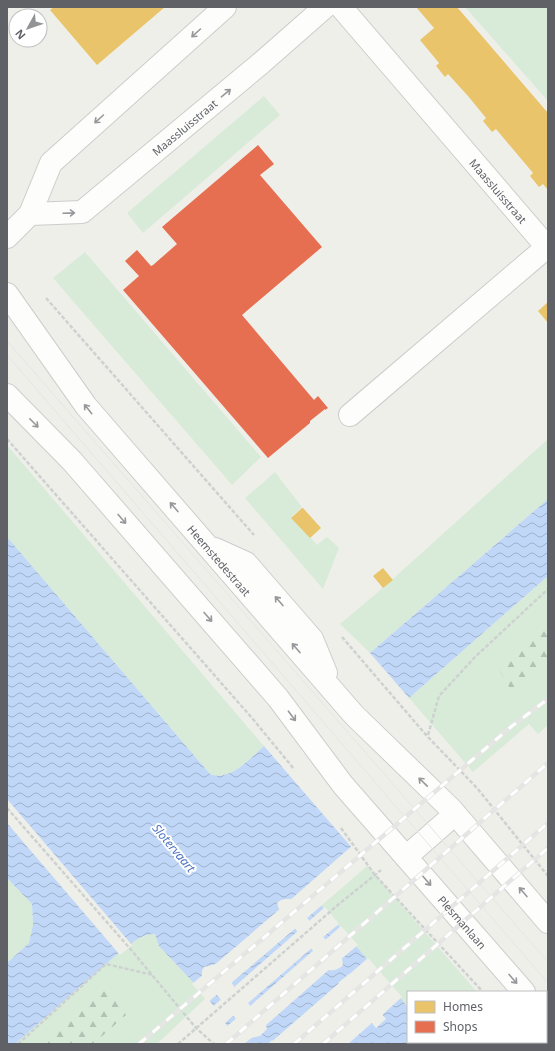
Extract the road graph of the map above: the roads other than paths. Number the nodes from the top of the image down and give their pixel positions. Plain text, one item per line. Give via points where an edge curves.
1 (225, 7) edge
2 (324, 7) edge
3 (341, 7) edge
4 (30, 214) junction
5 (7, 237) edge
6 (7, 294) edge
7 (7, 395) edge
8 (350, 415) dead end
9 (453, 812) junction
10 (404, 854) junction
11 (548, 922) edge
12 (523, 991) edge

1 -> 4 street via 51,163
4 -> 2 street, Maassluisstraat via 82,212 260,64
3 - 8 street, Maassluisstraat via 547,247
4 - 5 street
9 -> 6 street, Heemstedestraat via 354,715 86,406
7 -> 10 street via 72,461 273,692 343,784
9 - 10 street
11 -> 9 street
10 -> 12 street, Plesmanlaan

